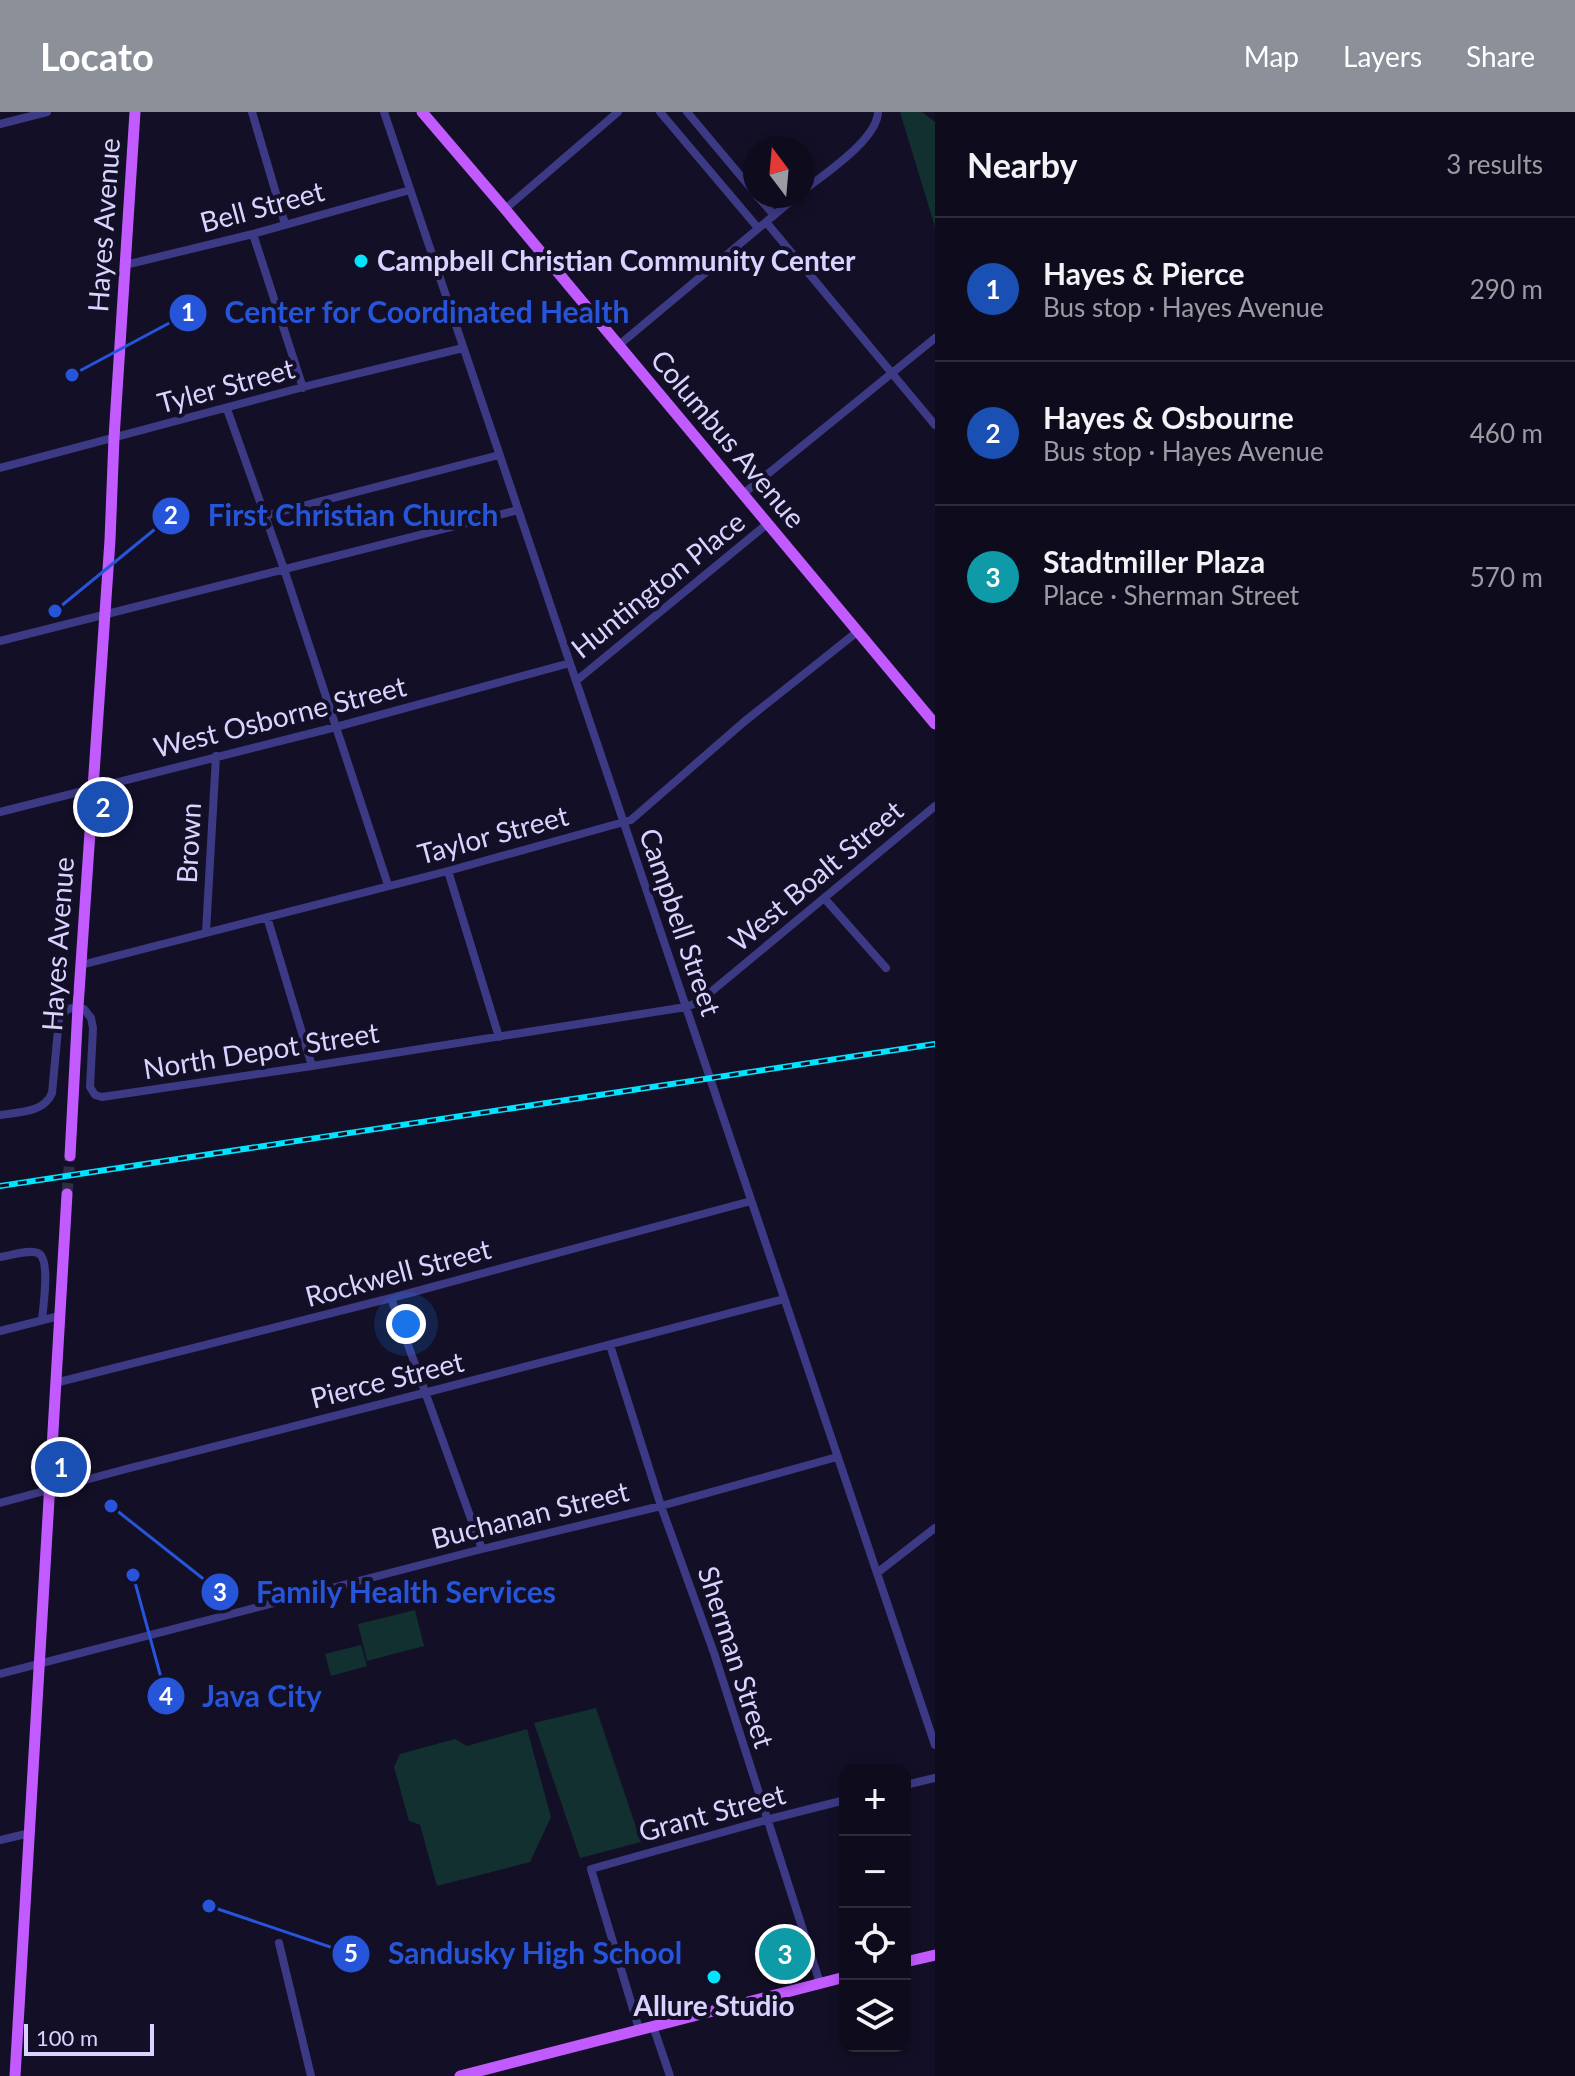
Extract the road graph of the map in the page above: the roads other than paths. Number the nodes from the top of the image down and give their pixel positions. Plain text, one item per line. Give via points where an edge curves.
1 (47, 112) edge
2 (135, 112) edge
3 (252, 112) edge
4 (384, 112) edge
5 (422, 112) edge
6 (618, 112) edge
7 (660, 112) edge
8 (687, 112) edge
9 (878, 115) edge
10 (0, 124) edge
11 (743, 179) edge
12 (815, 181) edge
13 (410, 190) junction
14 (761, 208) edge
15 (783, 208) edge
16 (505, 209) junction
17 (766, 222) junction
18 (285, 224) junction
19 (253, 234) junction
20 (125, 265) junction
21 (935, 338) edge
22 (619, 345) junction
23 (463, 348) junction
24 (892, 373) junction
25 (303, 388) junction
26 (227, 409) junction
27 (935, 425) edge
28 (114, 438) junction
29 (499, 455) junction
30 (0, 468) edge
31 (743, 494) junction
32 (518, 510) junction
33 (264, 516) junction
34 (767, 524) junction
35 (284, 569) junction
36 (105, 614) junction
37 (857, 632) junction
38 (0, 641) edge
39 (570, 663) junction
40 (576, 681) junction
41 (935, 724) edge
42 (336, 727) junction
43 (216, 756) junction
44 (92, 788) junction
45 (935, 806) edge
46 (0, 812) edge
47 (624, 823) junction
48 (448, 871) junction
49 (388, 885) junction
50 (825, 899) junction
51 (267, 917) junction
52 (206, 932) junction
53 (81, 965) junction
54 (886, 968) dead end
55 (78, 1007) junction
56 (686, 1007) junction
57 (499, 1037) junction
58 (312, 1066) junction
59 (0, 1115) edge
60 (70, 1156) tunnel mouth
61 (67, 1194) tunnel mouth
62 (751, 1201) junction
63 (0, 1257) edge
64 (391, 1298) junction
65 (784, 1299) junction
66 (59, 1316) junction
67 (42, 1320) junction
68 (0, 1331) edge
69 (610, 1345) junction
70 (55, 1383) junction
71 (424, 1393) junction
72 (837, 1457) junction
73 (49, 1491) junction
74 (0, 1503) edge
75 (661, 1506) junction
76 (935, 1528) edge
77 (482, 1549) junction
78 (877, 1573) junction
79 (40, 1664) junction
80 (0, 1674) edge
81 (935, 1745) edge
82 (935, 1778) edge
83 (911, 1784) edge
84 (839, 1802) edge
85 (766, 1820) junction
86 (30, 1833) junction
87 (0, 1840) edge
88 (279, 1943) dead end
89 (935, 1955) edge
90 (911, 1961) edge
91 (839, 1978) edge
92 (820, 1983) junction
93 (653, 2026) junction
94 (639, 2029) junction
95 (12, 2075) edge
96 (311, 2076) edge
97 (460, 2076) edge
98 (670, 2076) edge

1 - 10 street
2 - 20 main road, Hayes Avenue
3 - 18 street
4 - 13 street, Campbell Street
5 - 16 main road, Columbus Avenue
6 - 16 street
7 - 17 street
8 - 11 street
9 - 12 street via 860,144
13 - 18 street, Bell Street
13 - 23 street, Campbell Street
14 - 17 street
15 - 17 street
16 - 22 main road, Columbus Avenue
17 - 22 street
17 - 24 street
18 - 19 street, Bell Street
19 - 20 street, Bell Street
19 - 25 street
20 - 28 main road, Hayes Avenue
21 - 24 street
22 - 31 main road, Columbus Avenue
23 - 25 street, Tyler Street
23 - 29 street, Campbell Street
24 - 27 street
24 - 31 street
25 - 26 street, Tyler Street
26 - 28 street, Tyler Street
26 - 33 street
28 - 30 street, Tyler Street
28 - 36 main road, Hayes Avenue
29 - 32 street, Campbell Street
29 - 33 street
31 - 34 main road, Columbus Avenue
32 - 35 street
32 - 39 street, Campbell Street
33 - 35 street
34 - 37 main road, Columbus Avenue
34 - 40 street, Huntington Place
35 - 36 street
35 - 42 street
36 - 38 street
36 - 44 main road, Hayes Avenue
37 - 41 main road, Columbus Avenue
37 - 47 street, Taylor Street
39 - 40 street, Campbell Street
39 - 42 street, West Osborne Street
40 - 47 street, Campbell Street
42 - 43 street, West Osborne Street
42 - 49 street
43 - 44 street, West Osborne Street
43 - 52 street, Brown
44 - 46 street, West Osborne Street
44 - 53 main road, Hayes Avenue
45 - 50 street, West Boalt Street
47 - 48 street, Taylor Street
47 - 56 street, Campbell Street
48 - 49 street, Taylor Street
48 - 57 street
49 - 51 street, Taylor Street
50 - 54 street
50 - 56 street, West Boalt Street
51 - 52 street, Taylor Street
51 - 58 street
52 - 53 street, Taylor Street
53 - 55 main road, Hayes Avenue
55 - 58 street, North Depot Street via 92,1021 89,1084 98,1096
55 - 59 street via 59,1019 50,1100 38,1108
55 - 60 main road, Hayes Avenue
56 - 57 street, North Depot Street
56 - 62 street, Campbell Street
57 - 58 street, North Depot Street
61 - 66 main road
62 - 64 street, Rockwell Street
62 - 65 street, Campbell Street
63 - 67 street via 34,1252 42,1256
64 - 70 street, Rockwell Street
64 - 71 street
65 - 69 street, Pierce Street
65 - 72 street, Campbell Street
66 - 67 street
66 - 70 main road
67 - 68 street
69 - 71 street, Pierce Street
69 - 75 street, Sherman Street
70 - 73 main road
71 - 73 street, Pierce Street
71 - 77 street
72 - 75 street, Buchanan Street
72 - 78 street, Campbell Street
73 - 74 street, Pierce Street
73 - 79 main road
75 - 77 street, Buchanan Street
75 - 85 street, Sherman Street
76 - 78 street
77 - 79 street, Buchanan Street
78 - 81 street, Campbell Street
79 - 80 street, Buchanan Street
79 - 86 main road
82 - 83 street
84 - 85 street, Grant Street
85 - 92 street, Sherman Street
85 - 94 street, Grant Street via 591,1869
86 - 87 street
86 - 95 main road
88 - 96 street
89 - 90 main road
91 - 92 main road
92 - 93 main road
93 - 94 main road
93 - 98 street
94 - 97 main road

